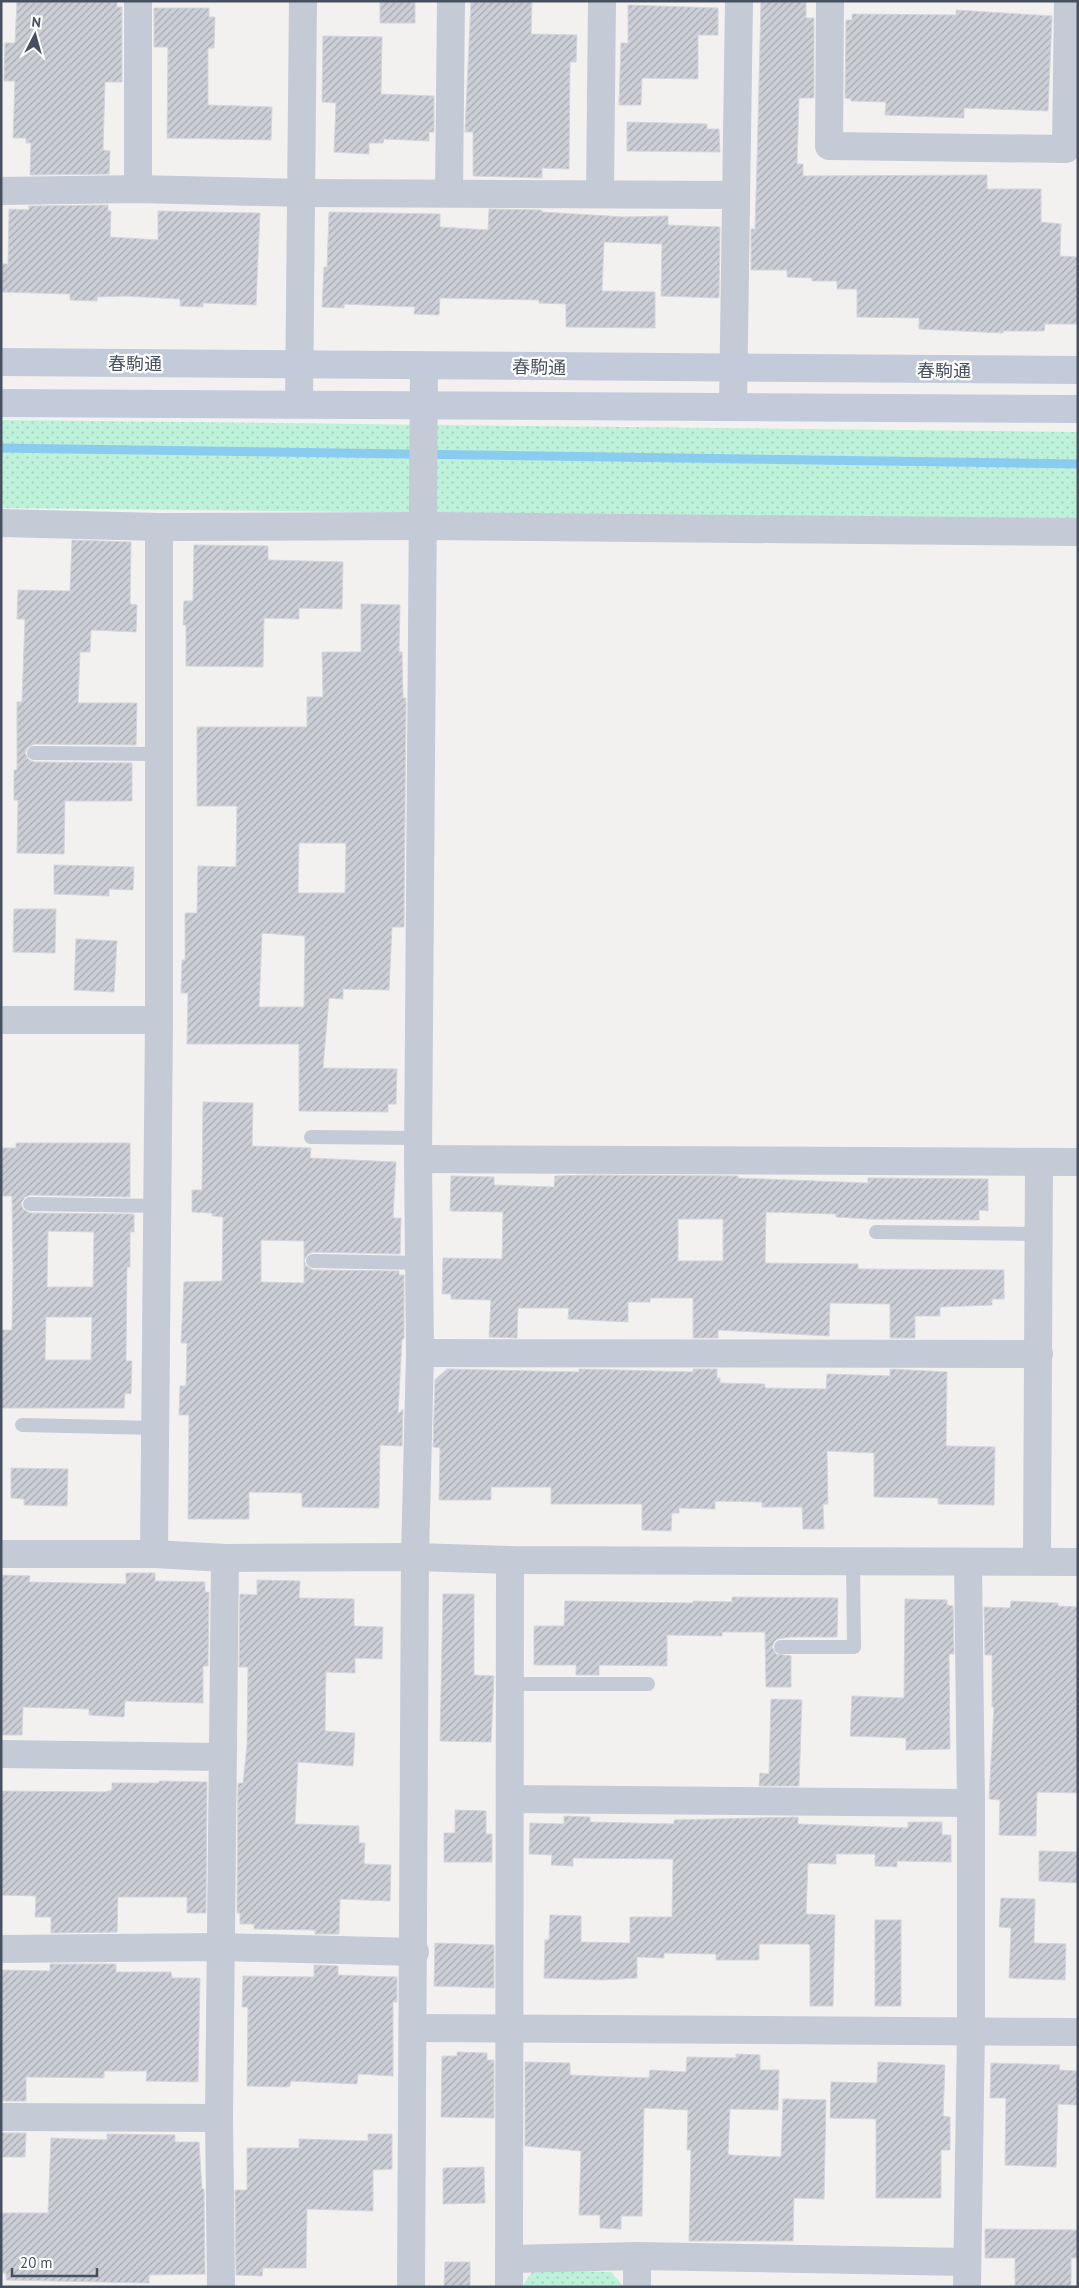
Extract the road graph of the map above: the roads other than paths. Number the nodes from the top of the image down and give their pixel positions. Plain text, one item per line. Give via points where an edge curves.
1 (138, 1) edge
2 (303, 1) edge
3 (451, 1) edge
4 (602, 1) edge
5 (739, 1) edge
6 (830, 1) edge
7 (1068, 1) edge
8 (138, 189) junction
9 (1, 191) edge
10 (302, 193) junction
11 (449, 193) junction
12 (600, 193) junction
13 (736, 195) junction
14 (1, 362) edge
15 (299, 365) junction
16 (424, 366) junction
17 (734, 369) junction
18 (1078, 370) edge
19 (1, 403) edge
20 (299, 404) junction
21 (424, 405) junction
22 (733, 406) junction
23 (1078, 409) edge
24 (1, 523) edge
25 (422, 526) junction
26 (159, 527) junction
27 (1078, 532) edge
28 (34, 753) dead end
29 (159, 754) junction
30 (1, 1020) edge
31 (159, 1020) junction
32 (311, 1138) dead end
33 (418, 1148) junction
34 (1039, 1162) junction
35 (1078, 1162) edge
36 (30, 1204) dead end
37 (158, 1206) junction
38 (876, 1232) dead end
39 (1040, 1234) junction
40 (313, 1261) dead end
41 (419, 1263) junction
42 (420, 1353) junction
43 (1040, 1354) junction
44 (22, 1425) dead end
45 (156, 1428) junction
46 (1, 1554) edge
47 (154, 1554) junction
48 (415, 1557) junction
49 (225, 1558) junction
50 (510, 1560) junction
51 (1037, 1561) junction
52 (853, 1562) junction
53 (968, 1562) junction
54 (1078, 1562) edge
55 (780, 1647) dead end
56 (510, 1684) junction
57 (648, 1684) dead end
58 (1, 1754) edge
59 (222, 1756) junction
60 (510, 1799) junction
61 (971, 1803) junction
62 (221, 1947) junction
63 (1, 1949) edge
64 (415, 1952) junction
65 (413, 2028) junction
66 (510, 2030) junction
67 (971, 2031) junction
68 (1078, 2032) edge
69 (1, 2117) edge
70 (219, 2118) junction
71 (637, 2256) junction
72 (510, 2259) junction
73 (966, 2275) edge
74 (221, 2287) edge
75 (412, 2287) edge
76 (509, 2287) edge
77 (637, 2287) edge

1 - 8 street
2 - 10 street
3 - 11 street
4 - 12 street
5 - 13 street
6 - 7 street via 829,146 1066,148
8 - 9 street
8 - 10 street
10 - 11 street
10 - 15 street
11 - 12 street
12 - 13 street
13 - 17 street
14 - 15 street, 春駒通
15 - 16 street, 春駒通
15 - 20 street
16 - 17 street, 春駒通
16 - 21 street
17 - 18 street, 春駒通
17 - 22 street
19 - 20 street
20 - 21 street
21 - 22 street
21 - 25 street
22 - 23 street
24 - 26 street
25 - 26 street
25 - 27 street
25 - 33 street
26 - 29 street
28 - 29 lane
29 - 31 street
30 - 31 street
31 - 37 street
32 - 33 lane
33 - 34 street
33 - 41 street
34 - 35 street
34 - 39 street
36 - 37 lane
37 - 45 street
38 - 39 lane
39 - 43 street
40 - 41 lane
41 - 42 street
42 - 43 street
42 - 48 street
43 - 51 street
44 - 45 lane
45 - 47 street
46 - 47 street
47 - 49 street
48 - 49 street
48 - 50 street
48 - 64 street
49 - 59 street
50 - 52 street
50 - 56 street
51 - 53 street
51 - 54 street
52 - 53 street
52 - 55 lane via 854,1647
53 - 61 street
56 - 57 lane
56 - 60 street
58 - 59 street
59 - 62 street
60 - 61 street
60 - 66 street
61 - 67 street
62 - 63 street
62 - 64 street
62 - 70 street
64 - 65 street
65 - 66 street
65 - 75 street
66 - 67 street
66 - 72 street
67 - 68 street
67 - 73 street
69 - 70 street
70 - 74 street
71 - 72 street
71 - 73 street
71 - 77 street
72 - 76 street

